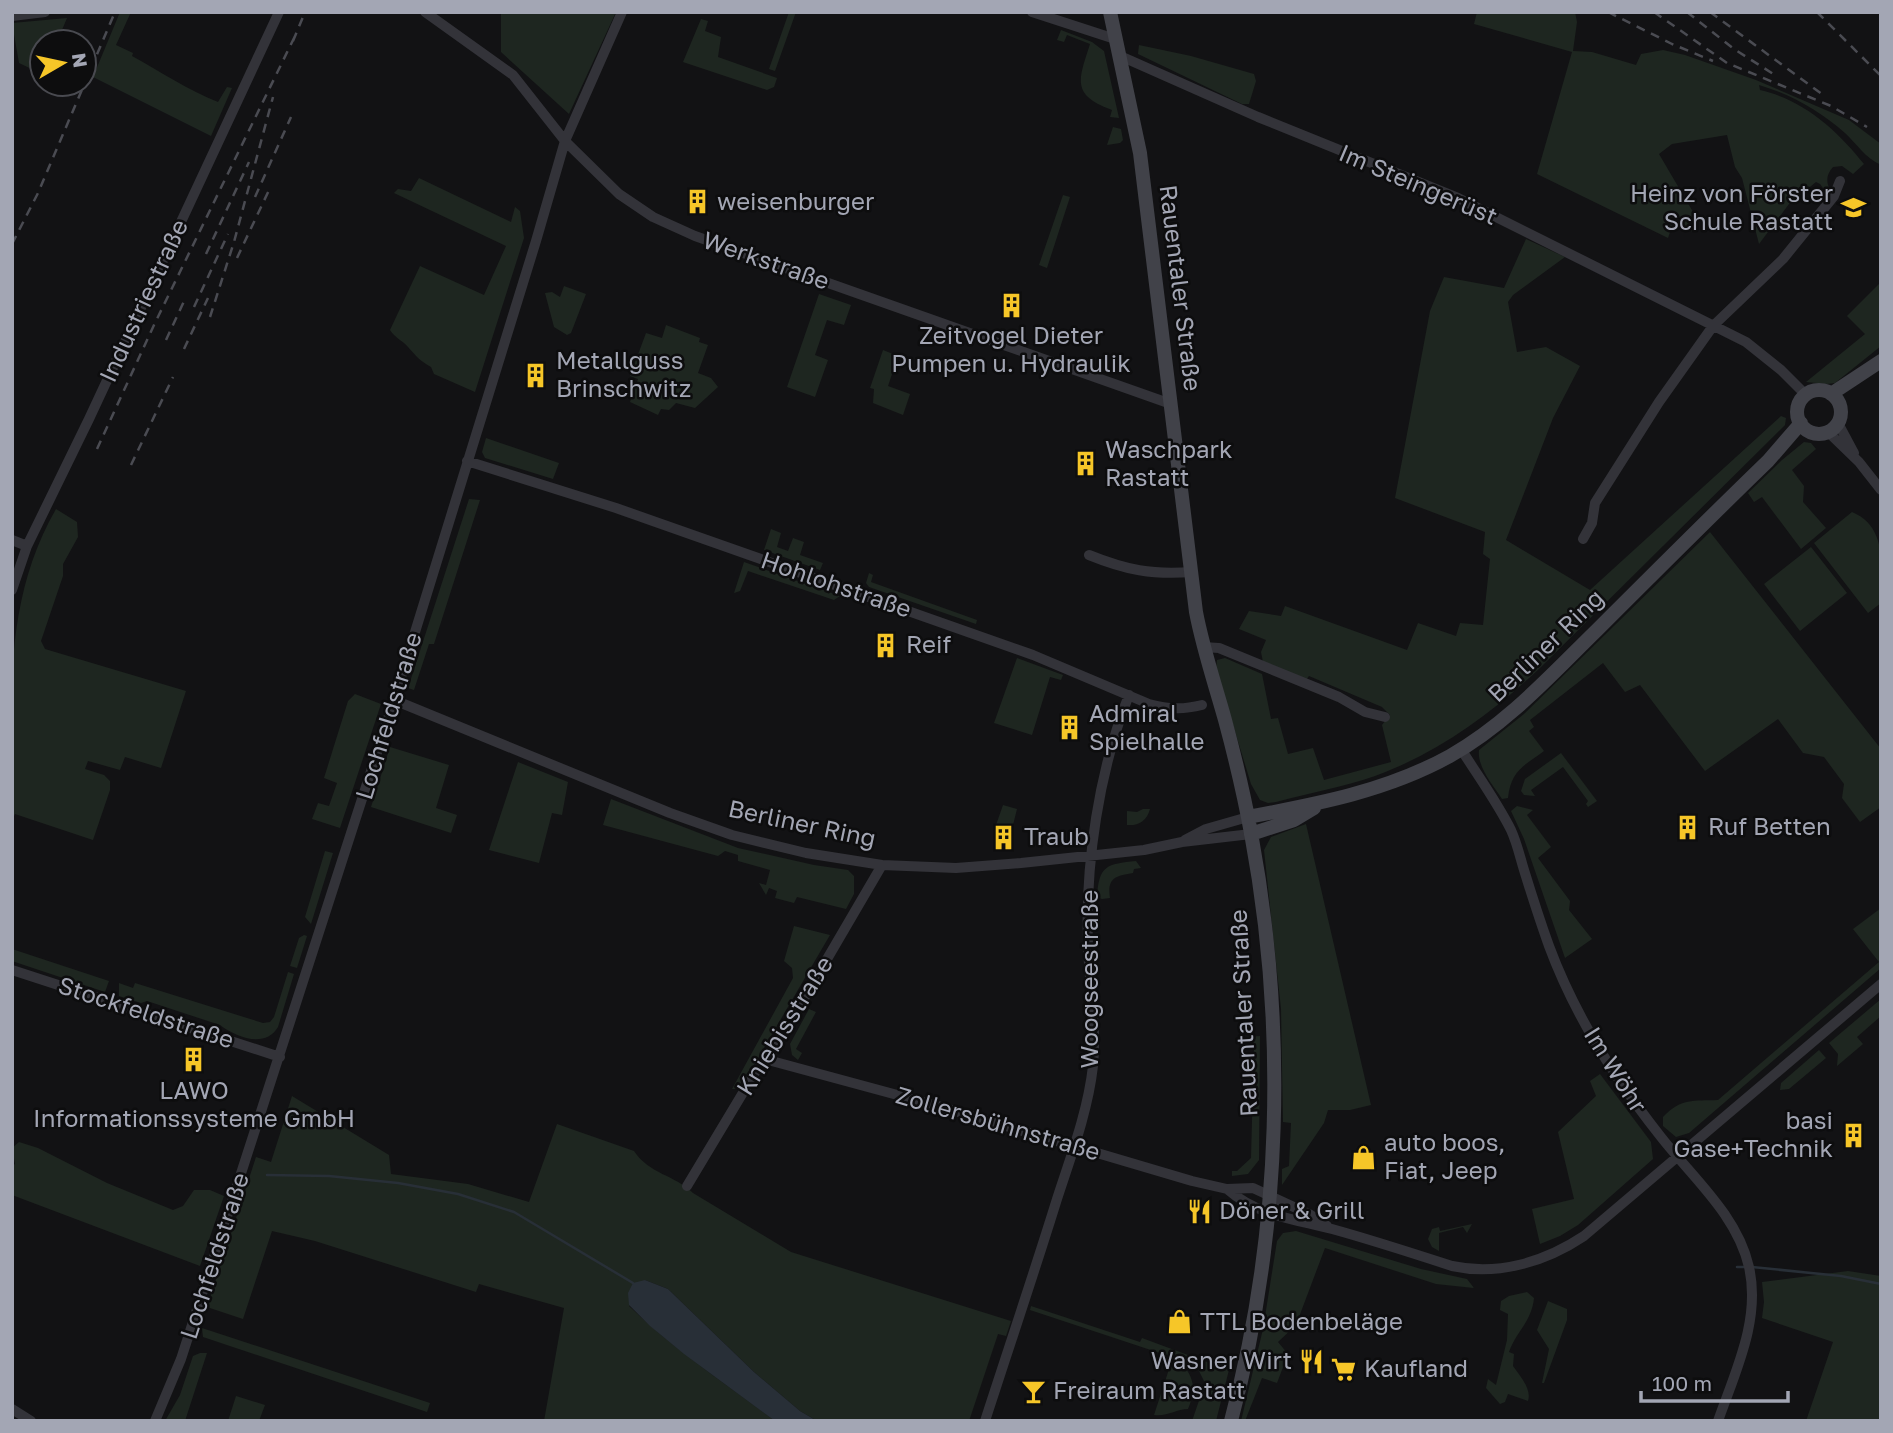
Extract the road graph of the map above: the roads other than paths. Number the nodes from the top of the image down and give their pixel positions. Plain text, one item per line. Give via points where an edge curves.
1 (46, 12) edge
2 (279, 12) edge
3 (425, 12) edge
4 (622, 12) edge
5 (1032, 12) edge
6 (1110, 12) edge
7 (12, 16) edge
8 (1115, 39) junction
9 (1118, 55) junction
10 (565, 141) junction
11 (1840, 181) dead end
12 (1713, 326) junction
13 (1880, 362) edge
14 (1806, 395) junction
15 (1835, 400) junction
16 (1171, 404) junction
17 (1833, 427) junction
18 (1806, 428) junction
19 (467, 461) junction
20 (1881, 489) edge
21 (1583, 539) dead end
22 (12, 540) edge
23 (27, 545) junction
24 (1089, 555) dead end
25 (1192, 572) junction
26 (12, 590) edge
27 (1203, 647) junction
28 (1129, 695) junction
29 (394, 700) junction
30 (1202, 705) dead end
31 (1385, 717) dead end
32 (1461, 749) junction
33 (1318, 805) junction
34 (1248, 817) junction
35 (1251, 834) junction
36 (1182, 842) junction
37 (1093, 856) junction
38 (883, 865) junction
39 (12, 970) edge
40 (1881, 984) edge
41 (280, 1057) junction
42 (768, 1060) junction
43 (1074, 1145) junction
44 (1676, 1157) junction
45 (687, 1186) dead end
46 (1227, 1189) junction
47 (1269, 1195) junction
48 (1268, 1213) junction
49 (1330, 1228) junction
50 (12, 1409) edge
51 (31, 1421) edge
52 (155, 1421) edge
53 (985, 1421) edge
54 (1231, 1421) edge
55 (1718, 1421) edge

1 - 7 street
2 - 23 street, Industriestraße
3 - 10 street, Werkstraße via 513,75
4 - 10 street, Lochfeldstraße
5 - 8 street
6 - 8 street, Rauentaler Straße
8 - 9 street, Rauentaler Straße
9 - 12 street, Im Steingerüst via 1458,198
9 - 16 street, Rauentaler Straße via 1140,153
10 - 16 street, Werkstraße via 619,194 667,224
10 - 19 street, Lochfeldstraße
11 - 12 street via 1834,195 1783,258
12 - 14 street, Im Steingerüst via 1756,348
12 - 21 street via 1595,503
13 - 15 street
14 - 15 street via 1819,391
14 - 18 street via 1798,418
15 - 17 street
16 - 25 street, Rauentaler Straße
17 - 18 street
17 - 20 street
18 - 32 street, Berliner Ring via 1538,689
19 - 28 street, Hohlohstraße via 839,586 1033,655
19 - 29 street, Lochfeldstraße
22 - 23 street
23 - 26 street, Industriestraße
24 - 25 street via 1143,572
25 - 27 street, Rauentaler Straße
27 - 31 street via 1219,649
27 - 34 street, Rauentaler Straße
28 - 30 street, Hohlohstraße via 1168,709
28 - 37 street, Woogseestraße via 1105,776
29 - 38 street, Berliner Ring via 732,835
29 - 41 street, Lochfeldstraße
32 - 33 street, Berliner Ring via 1405,777
32 - 44 street, Im Wöhr via 1511,831 1551,950 1587,1027 1625,1092
33 - 34 street, Berliner Ring
33 - 35 street, Berliner Ring via 1294,820
34 - 35 street, Rauentaler Straße
34 - 36 street, Berliner Ring
35 - 36 street, Berliner Ring
35 - 47 street, Rauentaler Straße via 1275,1051
36 - 37 street, Berliner Ring
37 - 38 street, Berliner Ring via 956,868
37 - 43 street, Woogseestraße via 1088,944 1093,1068
38 - 42 street, Kniebisstraße
39 - 41 street, Stockfeldstraße
40 - 44 street
41 - 52 street, Lochfeldstraße via 181,1359
42 - 43 street, Zollersbühnstraße
42 - 45 street, Kniebisstraße via 756,1071
43 - 46 street, Zollersbühnstraße
43 - 53 street, Woogseestraße
44 - 49 street via 1571,1245 1518,1265 1461,1268
44 - 55 street, Im Wöhr via 1730,1221 1750,1272 1748,1334
46 - 47 street, Zollersbühnstraße via 1253,1188
46 - 48 street, Zollersbühnstraße
47 - 48 street, Rauentaler Straße
47 - 49 street
48 - 49 street
48 - 54 street, Rauentaler Straße via 1252,1327
50 - 51 street

